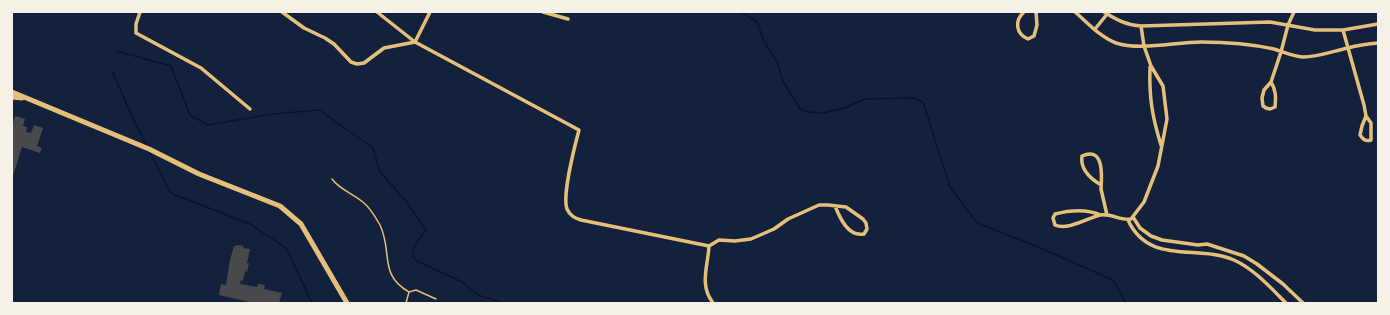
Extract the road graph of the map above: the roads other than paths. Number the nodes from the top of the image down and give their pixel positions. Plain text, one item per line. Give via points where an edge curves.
1 (140, 12) edge
2 (282, 12) edge
3 (377, 12) edge
4 (430, 12) edge
5 (543, 12) edge
6 (1024, 12) edge
7 (1036, 12) edge
8 (1075, 12) edge
9 (1107, 13) edge
10 (1291, 13) edge
11 (568, 18) dead end
12 (1378, 24) edge
13 (1288, 25) junction
14 (1141, 26) junction
15 (1095, 30) junction
16 (1343, 30) junction
17 (415, 42) junction
18 (1378, 43) edge
19 (1144, 46) junction
20 (1348, 48) junction
21 (1281, 52) junction
22 (1150, 66) junction
23 (1270, 82) junction
24 (12, 92) edge
25 (12, 97) edge
26 (26, 99) junction
27 (250, 108) dead end
28 (1366, 116) junction
29 (1161, 146) junction
30 (332, 179) dead end
31 (1101, 185) junction
32 (835, 206) junction
33 (1101, 215) junction
34 (1107, 215) junction
35 (1133, 217) junction
36 (1128, 220) junction
37 (709, 246) junction
38 (409, 292) junction
39 (436, 299) dead end
40 (347, 303) edge
41 (406, 303) edge
42 (712, 303) edge
43 (1286, 303) edge
44 (1303, 303) edge

1 - 27 street via 136,33 201,68
2 - 17 street via 304,28 334,44 351,62 357,64 364,63 384,48
3 - 17 street
4 - 17 street
5 - 11 street
6 - 7 street via 1018,23 1019,30 1022,37 1028,39 1034,36 1037,25
8 - 15 street
9 - 14 street via 1118,21
9 - 15 street
10 - 13 street
12 - 16 street
13 - 14 street via 1270,22
13 - 16 street via 1315,30
13 - 21 street
14 - 19 street
15 - 19 street via 1117,43
16 - 20 street
17 - 37 street via 580,130 573,155 566,203 570,215 581,220
18 - 20 street
19 - 21 street via 1218,42
19 - 22 street
20 - 21 street via 1305,57
20 - 28 street
21 - 23 street
22 - 29 street via 1154,121
22 - 29 street via 1163,86 1167,119
23 - 23 street via 1262,98 1263,106 1270,109 1275,107 1276,100 1275,89
24 - 26 main road
25 - 26 main road
26 - 40 main road via 280,206 301,224
28 - 28 street via 1360,135 1368,141 1371,140 1372,132 1371,123
29 - 35 street via 1158,166 1144,202
30 - 38 lane via 336,186 364,203 376,220 385,240 386,258 391,275 401,288
31 - 31 street via 1102,173 1097,156 1090,153 1082,156 1083,167 1090,177
31 - 34 street
32 - 32 street via 851,232 864,234 867,229 864,219 846,207
32 - 37 street via 819,205 808,209 751,239 719,240
33 - 33 street via 1082,211 1062,212 1055,214 1053,221 1059,227
33 - 34 street
34 - 36 street
35 - 36 street
35 - 44 street via 1140,228 1162,240 1207,244 1244,256 1283,284
36 - 43 street via 1135,233 1146,242 1160,248 1235,260 1252,271
37 - 42 street via 704,281
38 - 39 lane via 416,290
38 - 41 lane

